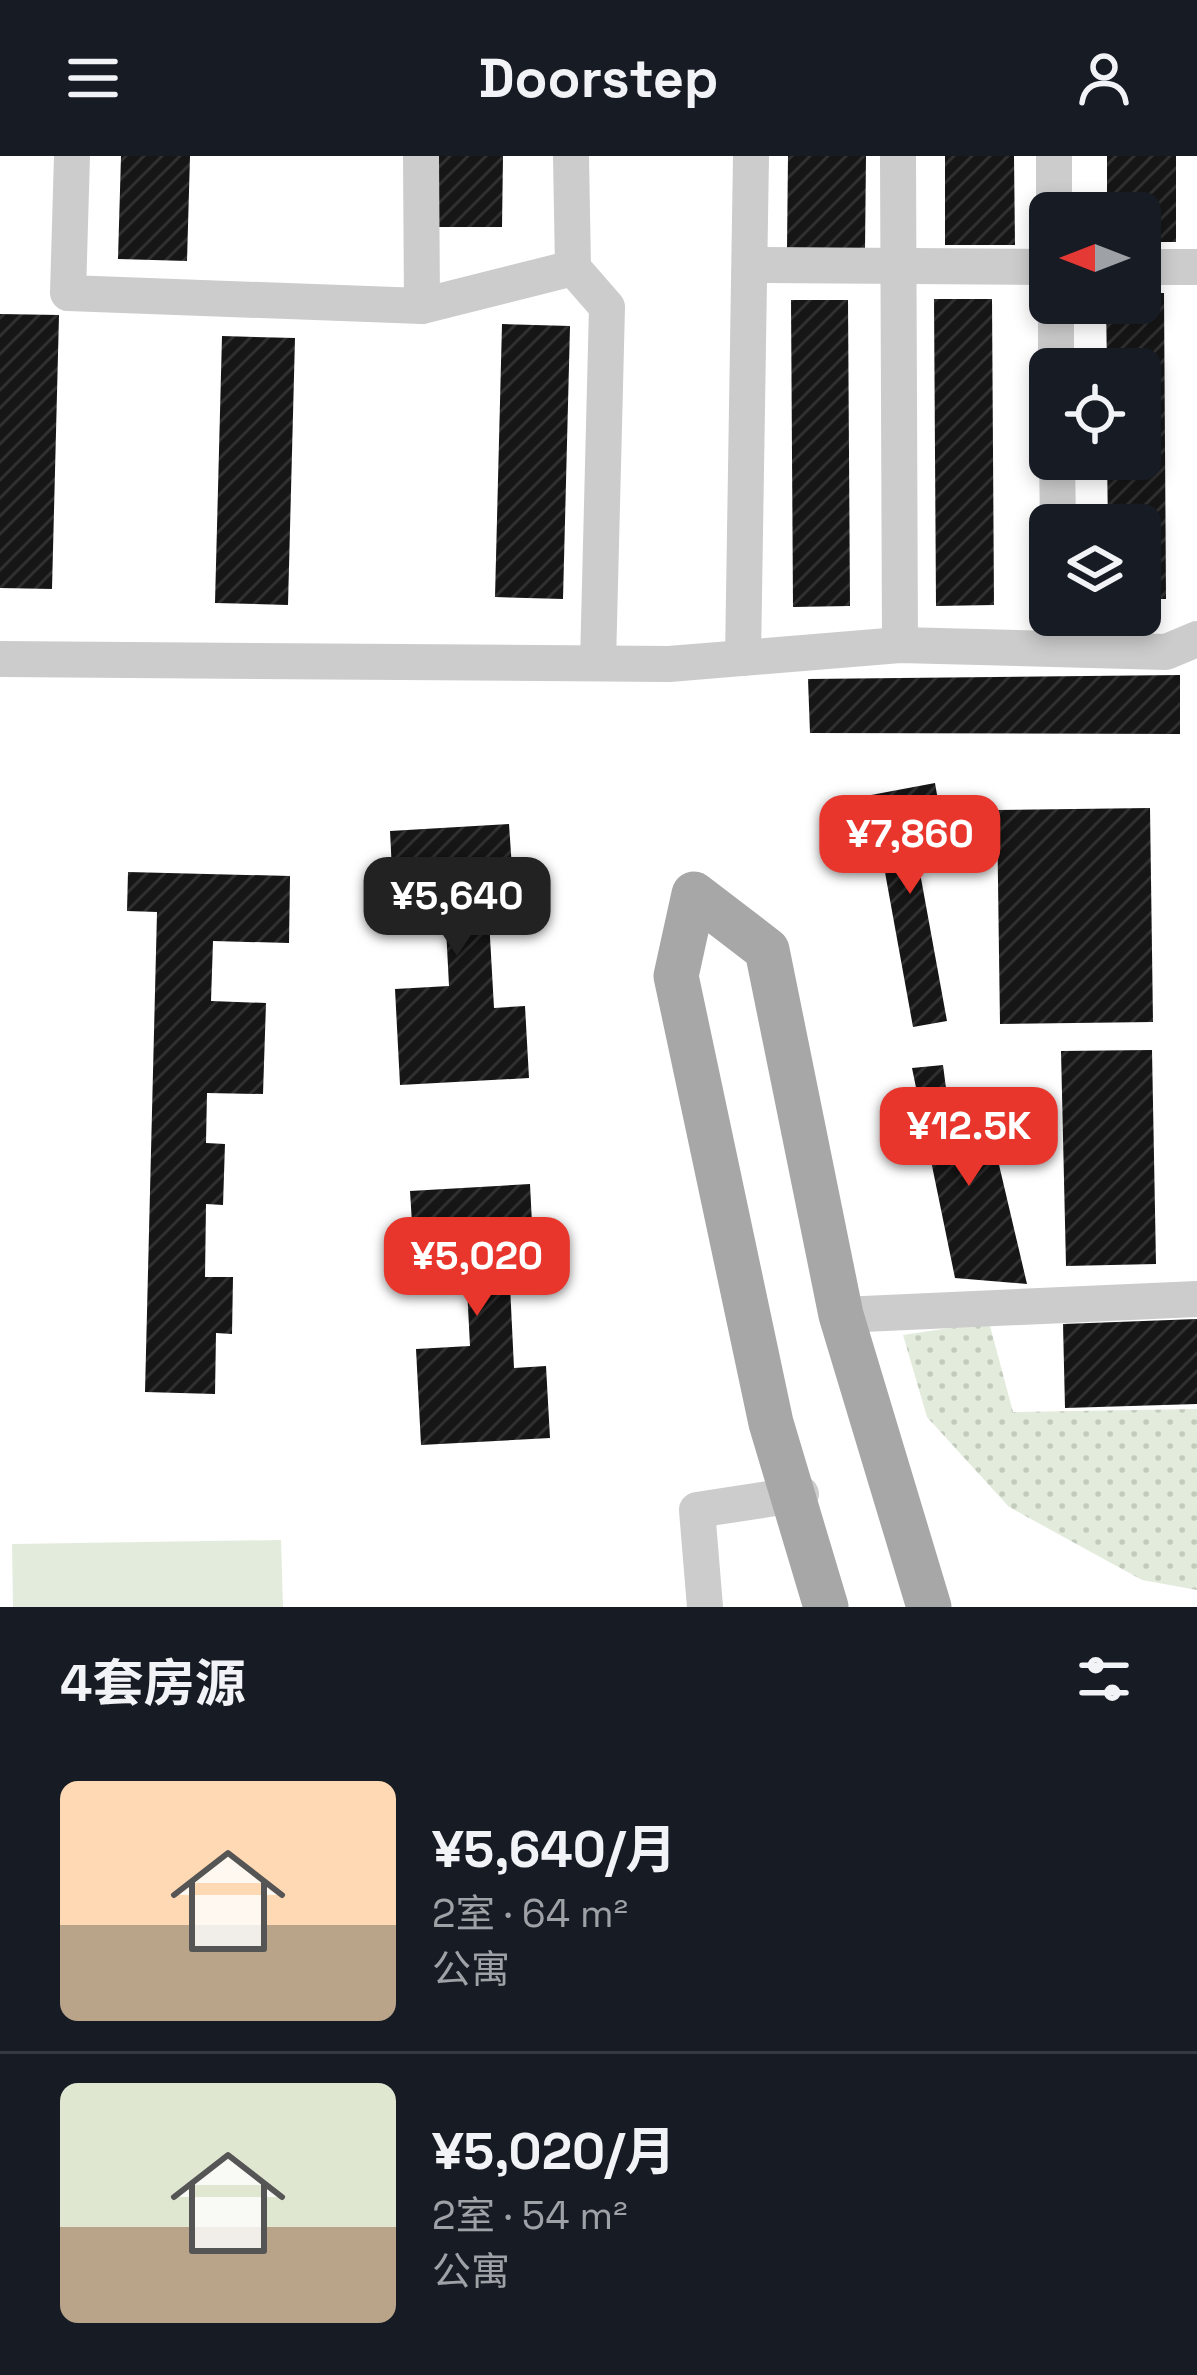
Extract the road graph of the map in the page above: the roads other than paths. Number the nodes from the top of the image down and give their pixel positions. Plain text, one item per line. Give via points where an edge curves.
1 (73, 156) edge
2 (421, 156) edge
3 (571, 156) edge
4 (751, 156) edge
5 (898, 156) edge
6 (1054, 156) edge
7 (1054, 192) edge
8 (750, 265) junction
9 (896, 267) junction
10 (1029, 267) edge
11 (1161, 267) edge
12 (1197, 267) edge
13 (573, 268) junction
14 (422, 306) junction
15 (1029, 634) edge
16 (1080, 636) edge
17 (1197, 639) edge
18 (900, 645) junction
19 (743, 658) junction
20 (0, 659) edge
21 (598, 663) junction
22 (1197, 1299) edge
23 (842, 1315) junction
24 (786, 1496) junction
25 (705, 1607) edge
26 (826, 1607) edge
27 (929, 1607) edge

1 - 14 street via 68,293
2 - 14 street
3 - 13 street
4 - 8 street
5 - 9 street
6 - 7 street
8 - 9 street
8 - 19 street
9 - 10 street
9 - 18 street
11 - 12 street
13 - 14 street
13 - 21 street via 607,307
15 - 18 street
16 - 17 street via 1166,652
18 - 19 street
19 - 21 street
20 - 21 street
22 - 23 street
23 - 24 main road via 767,950 694,894 676,976
23 - 27 main road
24 - 25 street via 697,1510
24 - 26 main road

